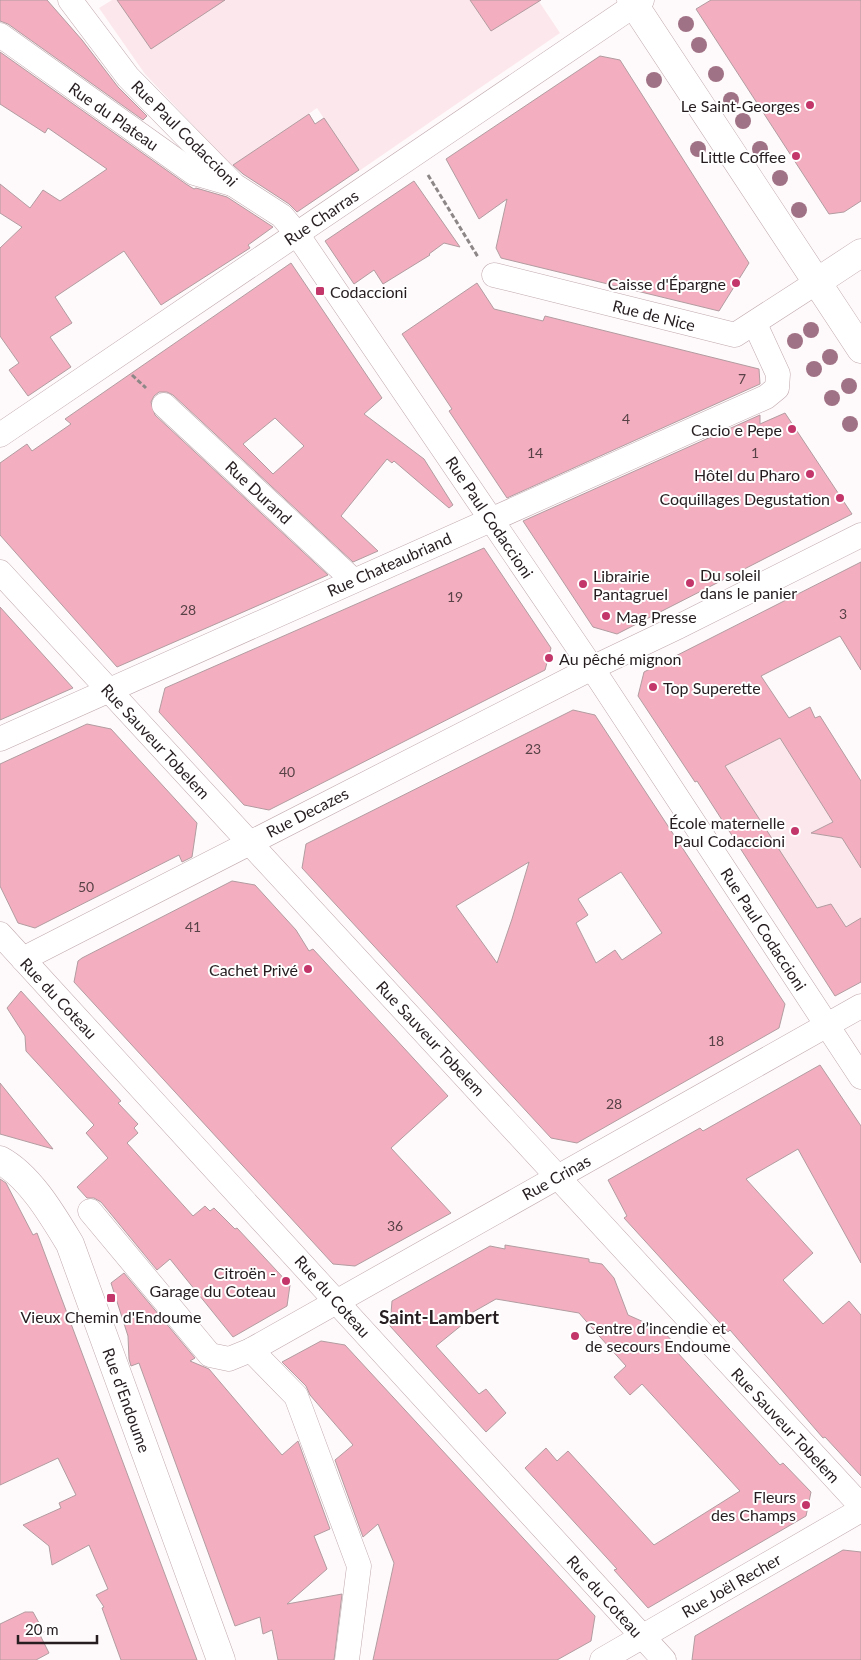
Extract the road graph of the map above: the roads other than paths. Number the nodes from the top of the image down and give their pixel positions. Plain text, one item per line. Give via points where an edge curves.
1 (70, 0) edge
2 (636, 1) edge
3 (0, 35) edge
4 (234, 184) junction
5 (297, 234) junction
6 (861, 253) edge
7 (486, 267) road end
8 (817, 282) junction
9 (755, 324) junction
10 (861, 349) edge
11 (164, 405) road end
12 (0, 435) edge
13 (491, 518) junction
14 (861, 536) edge
15 (0, 572) edge
16 (353, 580) junction
17 (592, 668) junction
18 (108, 690) junction
19 (0, 739) edge
20 (249, 842) junction
21 (0, 934) edge
22 (23, 959) junction
23 (861, 1006) edge
24 (827, 1025) junction
25 (861, 1077) edge
26 (0, 1160) edge
27 (558, 1176) junction
28 (90, 1211) dead end
29 (337, 1301) junction
30 (251, 1350) junction
31 (861, 1508) edge
32 (642, 1636) junction
33 (221, 1660) edge
34 (348, 1660) edge
35 (602, 1660) edge
36 (664, 1660) edge

1 - 4 street, Rue Paul Codaccioni via 128,76
2 - 5 street, Rue Charras
2 - 8 street
3 - 4 street, Rue du Plateau via 194,173
4 - 5 street, Rue Paul Codaccioni via 282,216
5 - 12 street, Rue Charras
5 - 13 street, Rue Paul Codaccioni
6 - 8 street
7 - 9 street, Rue de Nice via 735,335
8 - 9 street, Rue de Nice
8 - 10 street
9 - 13 street, Rue Chateaubriand via 778,374 777,388 766,397
11 - 16 street, Rue Durand
13 - 16 street, Rue Chateaubriand
13 - 17 street, Rue Paul Codaccioni
14 - 17 street, Rue Decazes
15 - 18 street, Rue Sauveur Tobelem
16 - 18 street, Rue Chateaubriand
17 - 20 street, Rue Decazes
17 - 24 street, Rue Paul Codaccioni
18 - 19 street, Rue Chateaubriand
18 - 20 street, Rue Sauveur Tobelem
20 - 22 street, Rue Decazes
20 - 27 street, Rue Sauveur Tobelem
21 - 22 street, Rue du Coteau
22 - 29 street, Rue du Coteau
23 - 24 street, Rue Crinas
24 - 25 street, Rue Paul Codaccioni
24 - 27 street, Rue Crinas
26 - 33 street, Rue d'Endoume via 27,1183 52,1213 70,1244
27 - 29 street, Rue Crinas
27 - 31 street, Rue Sauveur Tobelem
28 - 30 street via 210,1355 229,1359
29 - 30 street, Rue Crinas
29 - 32 street, Rue du Coteau
30 - 34 street via 296,1396 360,1566
31 - 32 street, Rue Joël Recher
32 - 35 street, Rue Joël Recher
32 - 36 street, Rue du Coteau

